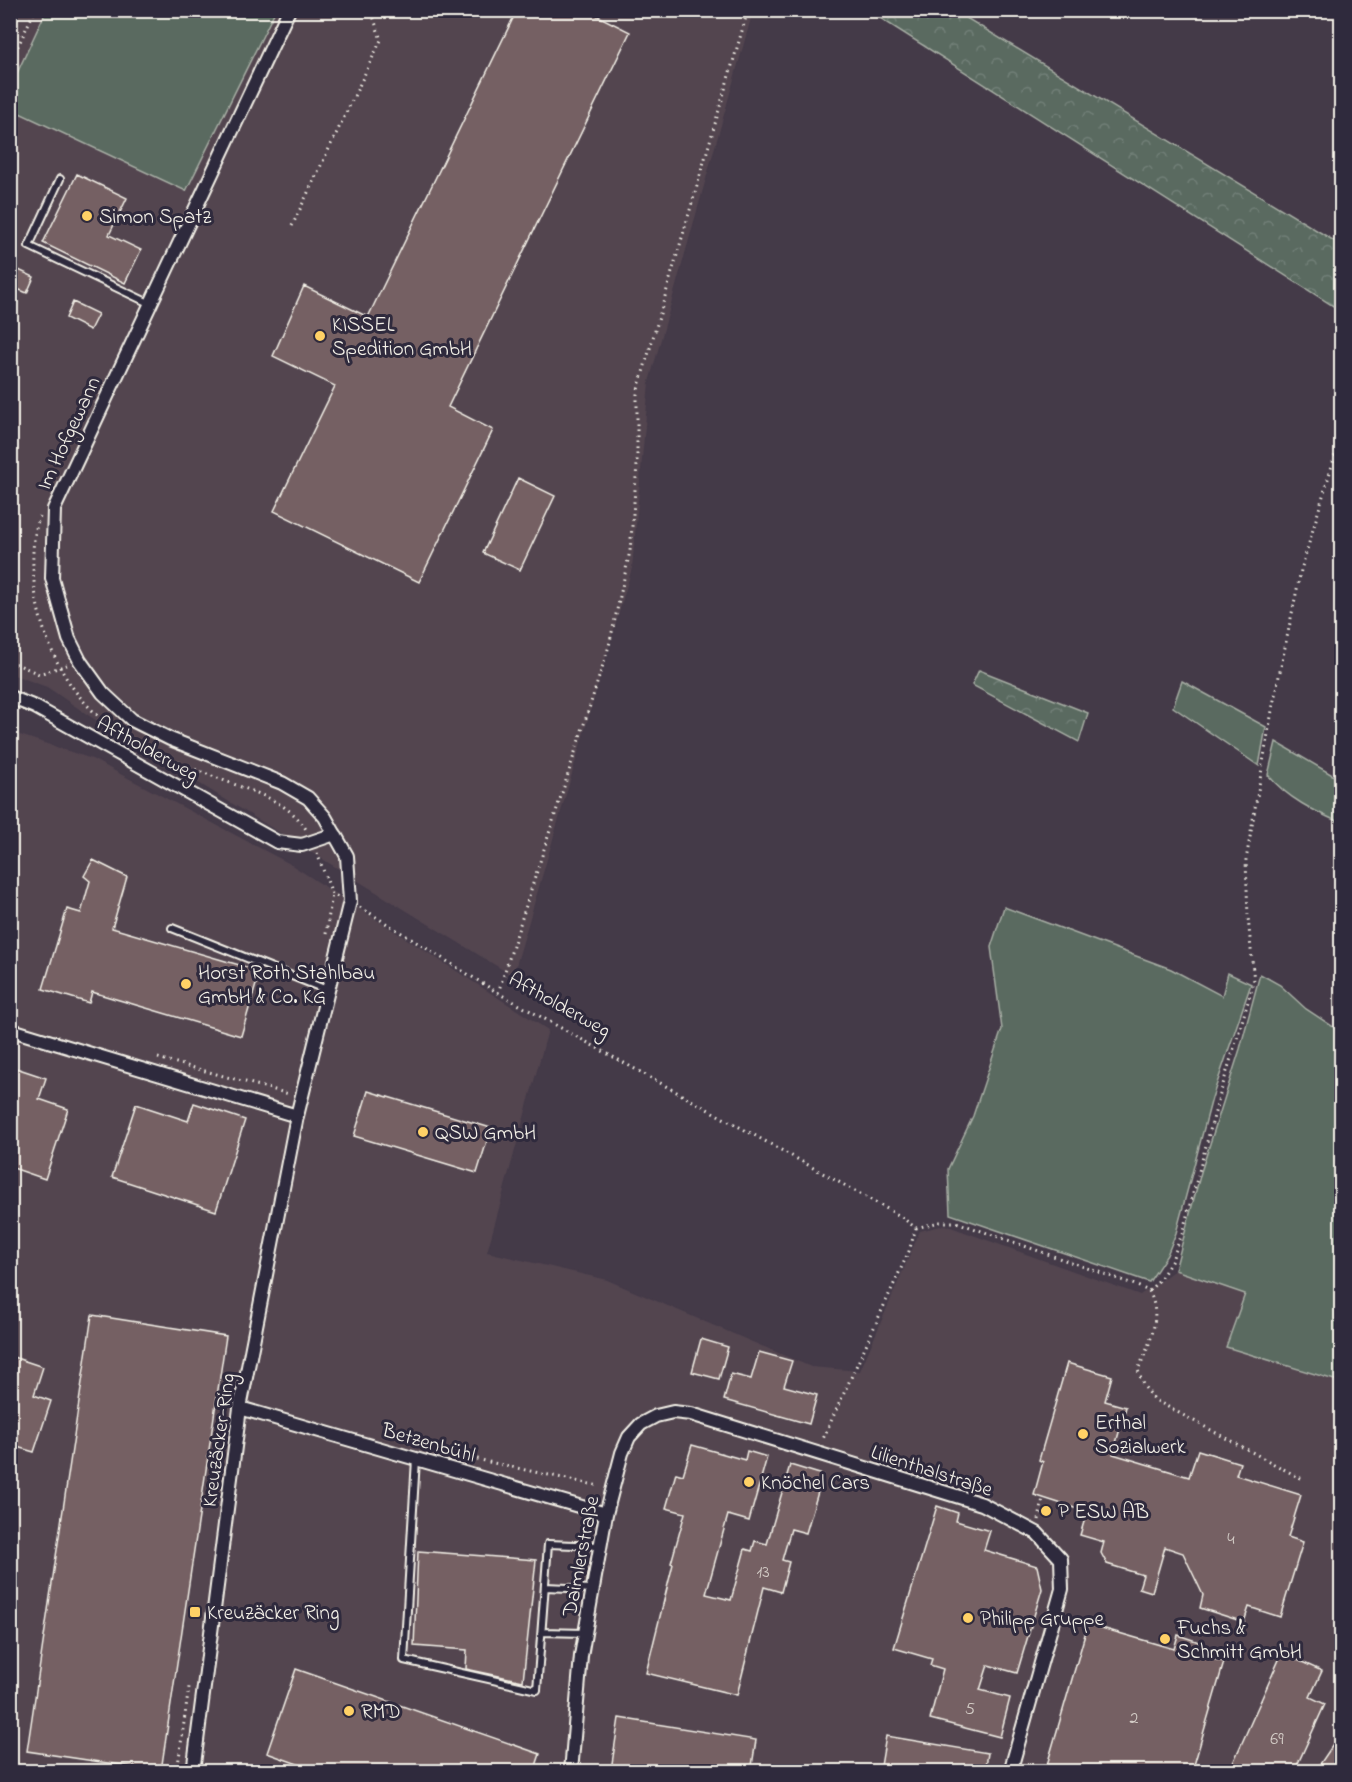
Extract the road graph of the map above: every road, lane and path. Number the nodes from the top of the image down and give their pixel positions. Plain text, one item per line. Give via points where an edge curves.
1 (35, 10) edge
2 (289, 10) edge
3 (372, 10) edge
4 (748, 10) edge
5 (10, 63) edge
6 (60, 179) dead end
7 (292, 226) dead end
8 (151, 304) junction
9 (1341, 432) edge
10 (41, 514) dead end
11 (80, 661) junction
12 (10, 662) edge
13 (59, 668) junction
14 (10, 697) edge
15 (335, 834) junction
16 (313, 841) junction
17 (350, 901) junction
18 (172, 927) dead end
19 (327, 990) junction
20 (498, 993) junction
21 (10, 1032) edge
22 (297, 1116) junction
23 (916, 1228) junction
24 (1149, 1291) junction
25 (240, 1408) junction
26 (706, 1419) joint
27 (413, 1443) dead end
28 (817, 1454) junction
29 (416, 1459) junction
30 (1302, 1479) dead end
31 (613, 1489) junction
32 (1043, 1498) dead end
33 (1042, 1503) dead end
34 (606, 1514) junction
35 (601, 1546) junction
36 (545, 1587) junction
37 (593, 1589) junction
38 (542, 1632) junction
39 (585, 1633) junction
40 (193, 1772) edge
41 (572, 1772) edge
42 (1010, 1772) edge

1 - 5 path
2 - 8 street, Im Hofgewann
3 - 7 path via 381,40
4 - 20 path via 637,393 638,465 630,551 609,646
6 - 8 lane via 29,246
8 - 11 street, Im Hofgewann via 54,509 52,578 69,639
9 - 24 path via 1301,570 1246,860 1254,982 1182,1234 1171,1262
10 - 13 path, Aftholderweg via 36,524 32,567 37,605
11 - 13 path
11 - 15 street, Im Hofgewann via 104,693 132,720 282,783 308,798
12 - 13 path via 39,674
13 - 16 path, Aftholderweg via 82,700 111,727 146,749 274,799 302,822
14 - 16 street, Aftholderweg via 35,707 277,842 302,845
15 - 16 street, Aftholderweg
15 - 17 street via 347,856
16 - 17 path, Aftholderweg via 332,894
17 - 19 street, Kreuzäcker-Ring
17 - 20 path, Aftholderweg
18 - 19 lane
19 - 22 street, Kreuzäcker-Ring
20 - 23 path, Aftholderweg via 880,1204
21 - 22 street
22 - 25 street, Kreuzäcker-Ring
23 - 24 path via 956,1222
23 - 28 path
24 - 30 path via 1156,1317 1138,1370 1143,1385 1155,1400
25 - 29 street, Betzenbühl
25 - 40 street, Kreuzäcker-Ring
26 - 28 street, Lilienthalstraße
26 - 31 street, Daimlerstraße via 673,1412 641,1424 622,1453
27 - 31 path
28 - 42 street, Lilienthalstraße via 982,1504 1036,1533 1060,1559 1062,1589
29 - 34 street, Betzenbühl
29 - 38 lane via 404,1660 537,1690
31 - 34 street, Daimlerstraße
32 - 33 path
34 - 35 street, Daimlerstraße
35 - 36 lane via 548,1544
35 - 37 street, Daimlerstraße
36 - 37 lane
36 - 38 lane
37 - 39 street, Daimlerstraße
38 - 39 lane
39 - 41 street, Daimlerstraße

